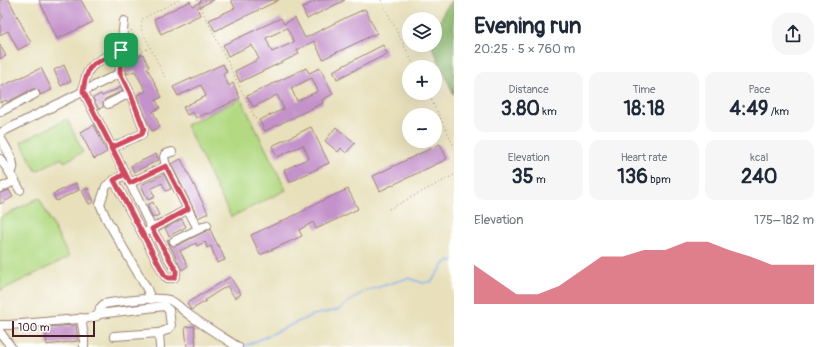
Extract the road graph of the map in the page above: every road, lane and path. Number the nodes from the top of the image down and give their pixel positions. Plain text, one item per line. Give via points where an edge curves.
1 (179, 0) edge
2 (197, 0) edge
3 (382, 0) edge
4 (124, 21) joint
5 (150, 47) junction
6 (121, 50) junction
7 (412, 60) edge
8 (120, 73) junction
9 (165, 77) dead end
10 (83, 91) junction
11 (130, 93) junction
12 (35, 94) dead end
13 (431, 100) edge
14 (108, 104) dead end
15 (0, 112) edge
16 (0, 133) edge
17 (263, 134) dead end
18 (0, 137) edge
19 (454, 146) edge
20 (111, 148) junction
21 (172, 152) dead end
22 (0, 159) edge
23 (166, 166) junction
24 (9, 171) junction
25 (125, 174) junction
26 (454, 175) edge
27 (114, 180) junction
28 (15, 181) junction
29 (130, 183) junction
30 (0, 188) edge
31 (20, 190) dead end
32 (188, 209) junction
33 (389, 209) dead end
34 (207, 225) dead end
35 (152, 229) junction
36 (198, 229) junction
37 (142, 234) junction
38 (174, 241) dead end
39 (151, 299) junction
40 (99, 314) junction
41 (81, 318) junction
42 (0, 327) edge
43 (159, 333) junction
44 (114, 336) dead end
45 (11, 347) edge
46 (84, 347) edge
47 (160, 347) edge
48 (238, 347) edge

1 - 5 path via 142,19 141,29
2 - 17 path
3 - 7 path
4 - 5 path via 126,20 142,52
4 - 6 lane
5 - 9 path
6 - 8 lane
6 - 10 lane via 89,69
8 - 10 lane
8 - 11 lane
10 - 16 lane
10 - 20 lane
11 - 14 lane
11 - 20 lane via 144,129 142,134
12 - 15 lane
13 - 19 path
18 - 24 lane via 14,165
20 - 25 lane
21 - 23 lane via 165,154
22 - 24 lane
23 - 29 lane
23 - 32 lane
24 - 28 lane
25 - 27 lane
25 - 29 lane
26 - 33 path
27 - 37 lane
27 - 39 lane via 106,186 100,204
28 - 30 lane
28 - 31 lane
29 - 35 lane
32 - 35 lane
32 - 36 lane
34 - 36 lane
35 - 37 lane
35 - 37 lane via 176,270 174,278 165,276
36 - 38 lane
39 - 40 lane via 104,304
39 - 48 lane via 169,300
40 - 41 lane
40 - 43 lane via 164,306 169,310 171,326
41 - 42 lane
41 - 46 lane
42 - 45 lane
43 - 44 lane
43 - 47 lane

